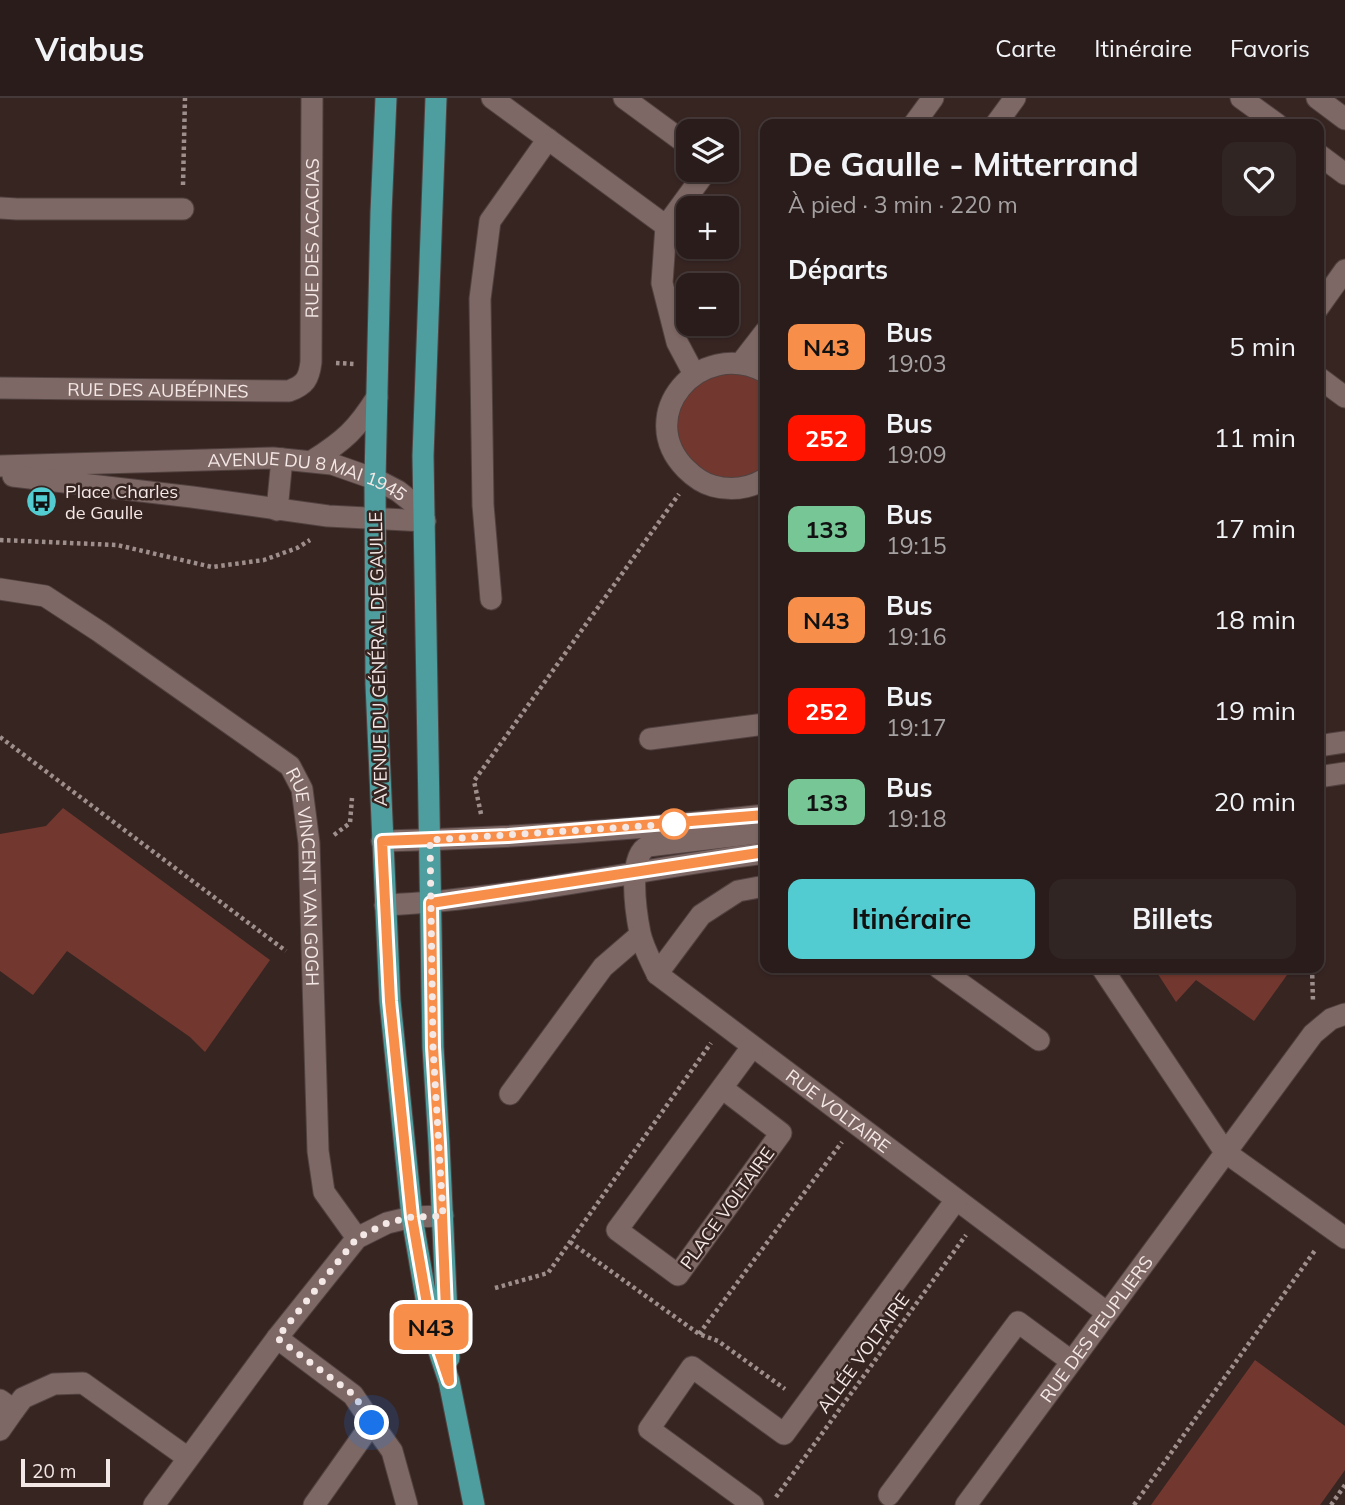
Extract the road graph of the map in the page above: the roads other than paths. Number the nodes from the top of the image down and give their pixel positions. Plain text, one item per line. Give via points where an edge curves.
1 (313, 98) edge
2 (386, 98) edge
3 (436, 98) edge
4 (492, 98) edge
5 (624, 98) edge
6 (933, 98) edge
7 (1015, 98) edge
8 (1241, 98) edge
9 (1317, 98) edge
10 (918, 119) edge
11 (1000, 119) edge
12 (1270, 119) edge
13 (1345, 119) edge
14 (676, 136) edge
15 (548, 139) junction
16 (1324, 158) edge
17 (1345, 174) edge
18 (698, 182) edge
19 (0, 208) edge
20 (183, 209) road end
21 (666, 226) junction
22 (1345, 270) edge
23 (1324, 300) edge
24 (760, 338) edge
25 (741, 363) junction
26 (310, 370) joint
27 (760, 370) edge
28 (694, 374) junction
29 (1324, 381) edge
30 (0, 388) edge
31 (377, 397) junction
32 (1345, 397) edge
33 (282, 459) junction
34 (312, 461) junction
35 (0, 466) edge
36 (0, 474) edge
37 (375, 479) junction
38 (760, 481) edge
39 (277, 510) junction
40 (375, 519) junction
41 (425, 521) junction
42 (0, 589) edge
43 (491, 599) dead end
44 (760, 725) edge
45 (650, 739) dead end
46 (1345, 742) edge
47 (1324, 745) edge
48 (1345, 773) edge
49 (1324, 775) edge
50 (760, 816) edge
51 (760, 833) edge
52 (430, 840) junction
53 (382, 841) junction
54 (760, 854) edge
55 (635, 872) junction
56 (760, 888) edge
57 (431, 903) junction
58 (385, 905) junction
59 (640, 935) junction
60 (946, 973) edge
61 (1105, 973) edge
62 (657, 974) junction
63 (1345, 1014) edge
64 (1039, 1040) dead end
65 (752, 1047) junction
66 (722, 1088) junction
67 (510, 1094) dead end
68 (1225, 1152) junction
69 (956, 1200) junction
70 (443, 1216) junction
71 (412, 1217) junction
72 (1338, 1233) edge
73 (357, 1238) junction
74 (1106, 1312) junction
75 (277, 1338) junction
76 (1071, 1361) junction
77 (449, 1381) junction
78 (7, 1405) edge
79 (372, 1423) junction
80 (0, 1430) edge
81 (188, 1458) junction
82 (889, 1495) dead end
83 (154, 1505) edge
84 (314, 1505) edge
85 (407, 1505) edge
86 (474, 1505) edge
87 (753, 1505) edge
88 (966, 1505) edge

1 - 26 street, RUE DES ACACIAS
2 - 31 main road, AVENUE DU GÉNÉRAL DE GAULLE
3 - 41 main road, AVENUE DU GÉNÉRAL DE GAULLE via 423,456
4 - 15 street
5 - 14 street
6 - 10 street
7 - 11 street
8 - 12 street
9 - 13 street
15 - 21 street
15 - 43 street via 490,221 482,286 483,505
16 - 17 street
18 - 21 street
19 - 20 street
21 - 28 street via 662,283 677,342
22 - 23 street
24 - 25 street
25 - 27 street
25 - 28 street via 716,364
26 - 30 street, RUE DES AUBÉPINES via 301,387 289,391
28 - 38 street via 671,403 667,428 679,463 708,485 733,489
29 - 32 street
31 - 34 street via 341,443
31 - 37 main road, AVENUE DU GÉNÉRAL DE GAULLE
33 - 34 street, AVENUE DU 8 MAI 1945
33 - 35 street, AVENUE DU 8 MAI 1945
33 - 39 street
34 - 37 street, AVENUE DU 8 MAI 1945
36 - 39 street, AVENUE DU 8 MAI 1945
37 - 40 main road, AVENUE DU GÉNÉRAL DE GAULLE
37 - 41 street, AVENUE DU 8 MAI 1945 via 417,506
39 - 40 street, AVENUE DU 8 MAI 1945
40 - 41 street, AVENUE DU 8 MAI 1945
40 - 53 main road, AVENUE DU GÉNÉRAL DE GAULLE
41 - 52 main road, AVENUE DU GÉNÉRAL DE GAULLE
42 - 73 street, RUE VINCENT VAN GOGH via 45,596 290,766 302,789 309,843 318,1151 324,1192
44 - 45 street
46 - 47 street
48 - 49 street
50 - 52 street
51 - 55 street via 648,846 638,854
52 - 53 street
52 - 57 main road, AVENUE DU GÉNÉRAL DE GAULLE
53 - 58 main road, AVENUE DU GÉNÉRAL DE GAULLE
54 - 55 street
55 - 57 street
55 - 59 street, RUE VOLTAIRE
56 - 62 street via 738,891 701,915
57 - 58 street
57 - 70 main road, AVENUE DU GÉNÉRAL DE GAULLE via 433,1047
58 - 71 main road, AVENUE DU GÉNÉRAL DE GAULLE
59 - 62 street, RUE VOLTAIRE
59 - 67 street via 603,967
60 - 64 street
61 - 68 street
62 - 65 street, RUE VOLTAIRE
63 - 68 street, RUE DES PEUPLIERS via 1313,1034
65 - 66 street, PLACE VOLTAIRE
65 - 69 street, RUE VOLTAIRE
66 - 66 street, PLACE VOLTAIRE via 617,1230 678,1275 781,1133
68 - 72 street
68 - 74 street, RUE DES PEUPLIERS
69 - 74 street, RUE VOLTAIRE
69 - 87 street via 784,1434 692,1367 649,1429
70 - 71 street
70 - 77 main road, AVENUE DU GÉNÉRAL DE GAULLE
71 - 73 street
71 - 77 main road, AVENUE DU GÉNÉRAL DE GAULLE via 431,1327
73 - 75 street
74 - 76 street, RUE DES PEUPLIERS
75 - 79 street via 354,1395
75 - 81 street
76 - 82 street via 1018,1322
76 - 88 street, RUE DES PEUPLIERS
77 - 86 main road, AVENUE DU GÉNÉRAL DE GAULLE
78 - 80 street
78 - 81 street via 54,1384 83,1383
79 - 84 street
79 - 85 street via 392,1451
81 - 83 street

